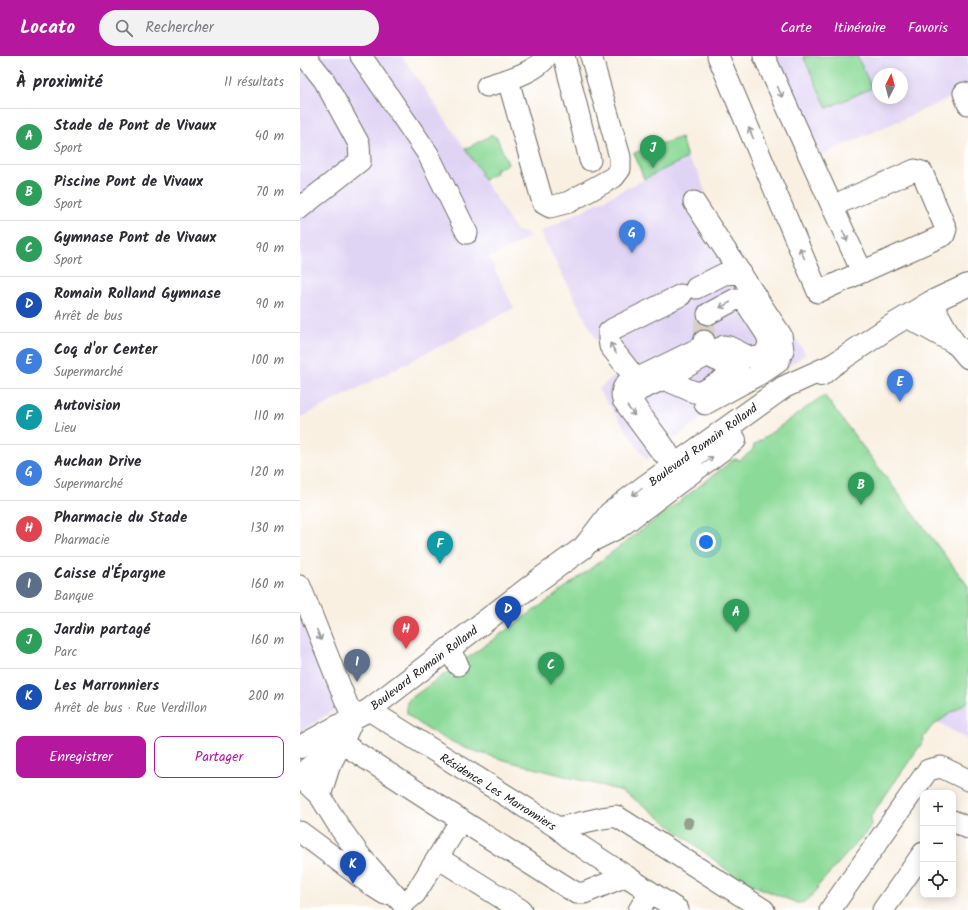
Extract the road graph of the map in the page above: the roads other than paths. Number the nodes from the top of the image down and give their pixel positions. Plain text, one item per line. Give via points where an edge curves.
1 (305, 56) edge
2 (361, 56) edge
3 (547, 56) edge
4 (564, 56) edge
5 (591, 56) edge
6 (718, 56) edge
7 (764, 56) edge
8 (508, 80) junction
9 (487, 86) dead end
10 (590, 160) dead end
11 (694, 202) dead end
12 (832, 206) junction
13 (300, 208) edge
14 (467, 233) dead end
15 (968, 269) edge
16 (862, 272) junction
17 (741, 273) junction
18 (968, 284) edge
19 (931, 302) junction
20 (708, 314) dead end
21 (907, 317) junction
22 (962, 351) edge
23 (692, 362) junction
24 (833, 365) junction
25 (734, 376) junction
26 (636, 379) junction
27 (794, 382) junction
28 (680, 471) junction
29 (300, 586) edge
30 (361, 714) junction
31 (342, 742) junction
32 (300, 747) edge
33 (300, 776) edge
34 (968, 780) edge
35 (320, 796) junction
36 (915, 803) edge
37 (460, 820) junction
38 (956, 822) edge
39 (340, 828) junction
40 (558, 828) junction
41 (968, 828) edge
42 (300, 832) edge
43 (321, 849) junction
44 (920, 857) edge
45 (438, 858) junction
46 (626, 876) junction
47 (650, 892) junction
48 (407, 907) edge
49 (521, 910) edge
50 (639, 910) edge
51 (678, 910) edge
52 (764, 910) edge
53 (830, 910) edge
54 (883, 910) edge

1 - 13 street via 324,80 359,144 360,161
2 - 14 street via 428,154
3 - 8 street via 530,71
4 - 10 street
5 - 8 street via 620,157 620,169 614,177 569,202 550,207 543,203
16 -> 6 street via 818,292
7 -> 12 street
8 - 9 street
11 - 17 street
12 -> 16 street
12 - 16 street via 916,170 922,172 946,229 944,235
15 - 19 main road, Boulevard Romain Rolland
17 - 25 street via 781,335 783,350
26 -> 17 street via 610,346 609,332 724,274
18 - 19 main road, Boulevard Romain Rolland
19 - 21 main road, Boulevard Romain Rolland
19 - 22 street
25 -> 20 street via 767,350 767,335 744,300 736,299
21 - 22 street
21 - 24 main road, Boulevard Romain Rolland
23 - 25 street
23 - 25 street
23 - 25 street via 694,392 702,392
23 - 26 street via 704,346
23 - 28 street via 637,391 633,399 633,404
24 - 27 main road, Boulevard Romain Rolland
28 -> 24 main road, Boulevard Romain Rolland via 794,397
25 - 27 street
26 -> 28 street via 623,388 623,400 660,450
27 - 28 main road, Boulevard Romain Rolland via 784,387
28 - 30 main road, Boulevard Romain Rolland via 619,527 588,542 540,579 453,657
29 -> 30 street via 342,692
30 - 31 main road, Boulevard Romain Rolland
30 - 32 main road, Boulevard Romain Rolland
30 - 40 street, Résidence Les Marronniers
31 - 33 main road, Boulevard Romain Rolland
31 - 35 street via 329,767
31 - 37 street
33 - 35 street
34 - 36 street via 941,767 928,770
35 - 39 street
36 - 53 street
37 - 45 street
37 - 46 street via 576,892 584,893
38 - 41 street
39 - 43 street
39 - 48 street via 361,857
40 - 46 street, Résidence Les Marronniers
40 - 52 street via 616,816
42 - 43 street
43 - 48 street via 374,888
44 - 54 street
45 - 48 street
45 - 49 street
46 - 47 street, Résidence Les Marronniers
47 - 50 street
47 - 51 street, Résidence Les Marronniers

